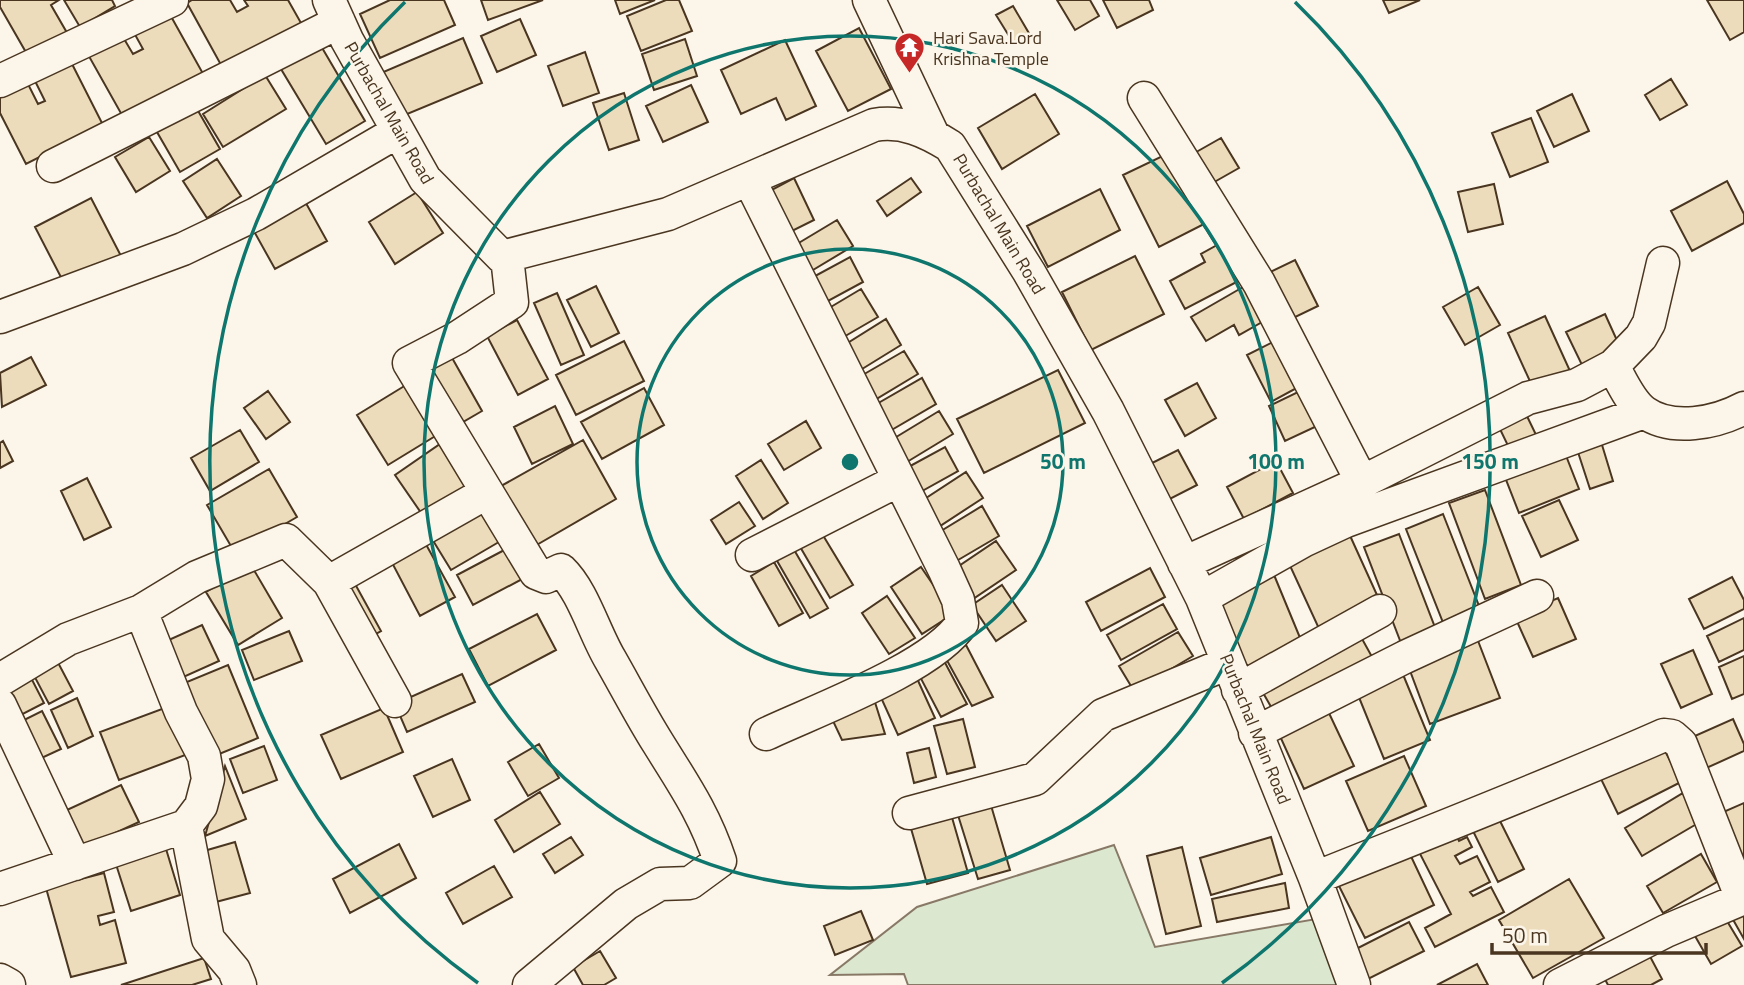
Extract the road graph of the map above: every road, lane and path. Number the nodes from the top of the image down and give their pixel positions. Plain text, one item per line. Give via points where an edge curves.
1 (172, 0) edge
2 (869, 0) edge
3 (339, 8) edge
4 (0, 81) edge
5 (1144, 98) dead end
6 (397, 132) junction
7 (933, 135) junction
8 (53, 166) dead end
9 (750, 181) junction
10 (508, 257) junction
11 (1663, 263) dead end
12 (0, 317) edge
13 (1613, 366) junction
14 (1744, 408) edge
15 (1644, 412) junction
16 (899, 480) junction
17 (1362, 482) junction
18 (486, 493) junction
19 (752, 555) dead end
20 (1184, 563) junction
21 (329, 582) junction
22 (1537, 596) dead end
23 (1202, 598) junction
24 (141, 611) junction
25 (1380, 611) dead end
26 (1233, 676) junction
27 (0, 680) edge
28 (395, 701) dead end
29 (0, 705) edge
30 (1255, 733) junction
31 (766, 734) dead end
32 (909, 813) dead end
33 (186, 826) junction
34 (75, 864) junction
35 (1315, 878) junction
36 (0, 889) edge
37 (1743, 898) edge
38 (0, 980) edge
39 (9, 985) edge
40 (240, 985) edge
41 (529, 985) edge
42 (1354, 985) edge
43 (1560, 985) edge

1 - 4 street
2 - 7 street
3 - 6 street, Purbachal Main Road
3 - 8 street
5 - 17 street via 1259,283
6 - 10 street, Purbachal Main Road via 435,192 498,255
6 - 12 street via 256,214 183,249
7 - 9 street, Purbachal Main Road via 900,123 874,125
7 - 20 street, Purbachal Main Road via 956,152 1022,261 1108,411
9 - 10 street, Purbachal Main Road via 642,222
9 - 16 street
10 - 18 street via 512,302 409,363
11 - 13 street via 1649,323
13 - 15 street
13 - 17 street via 1577,385 1528,398
14 - 15 street via 1727,417 1687,425
15 - 23 street via 1346,521
16 - 19 street
16 - 31 street via 958,600 962,623 952,639 921,661
17 - 20 street
18 - 21 street
18 - 41 street via 536,573 546,577 561,570 573,582 610,659 691,792 720,861 690,883 660,884 626,904
20 - 23 street, Purbachal Main Road
21 - 24 street via 286,540 197,577
21 - 28 street
22 - 30 street
23 - 26 street, Purbachal Main Road
24 - 27 street via 68,639
24 - 33 street via 181,712 204,756 208,779 201,806
25 - 26 street
26 - 30 street, Purbachal Main Road
26 - 32 street via 1103,715 1035,779
29 - 34 street
30 - 35 street, Purbachal Main Road
33 - 34 street
33 - 40 street via 208,939
34 - 36 street
35 - 37 street via 1528,795 1664,735 1681,744
35 - 42 street, Purbachal Main Road
37 - 43 street
38 - 39 street

